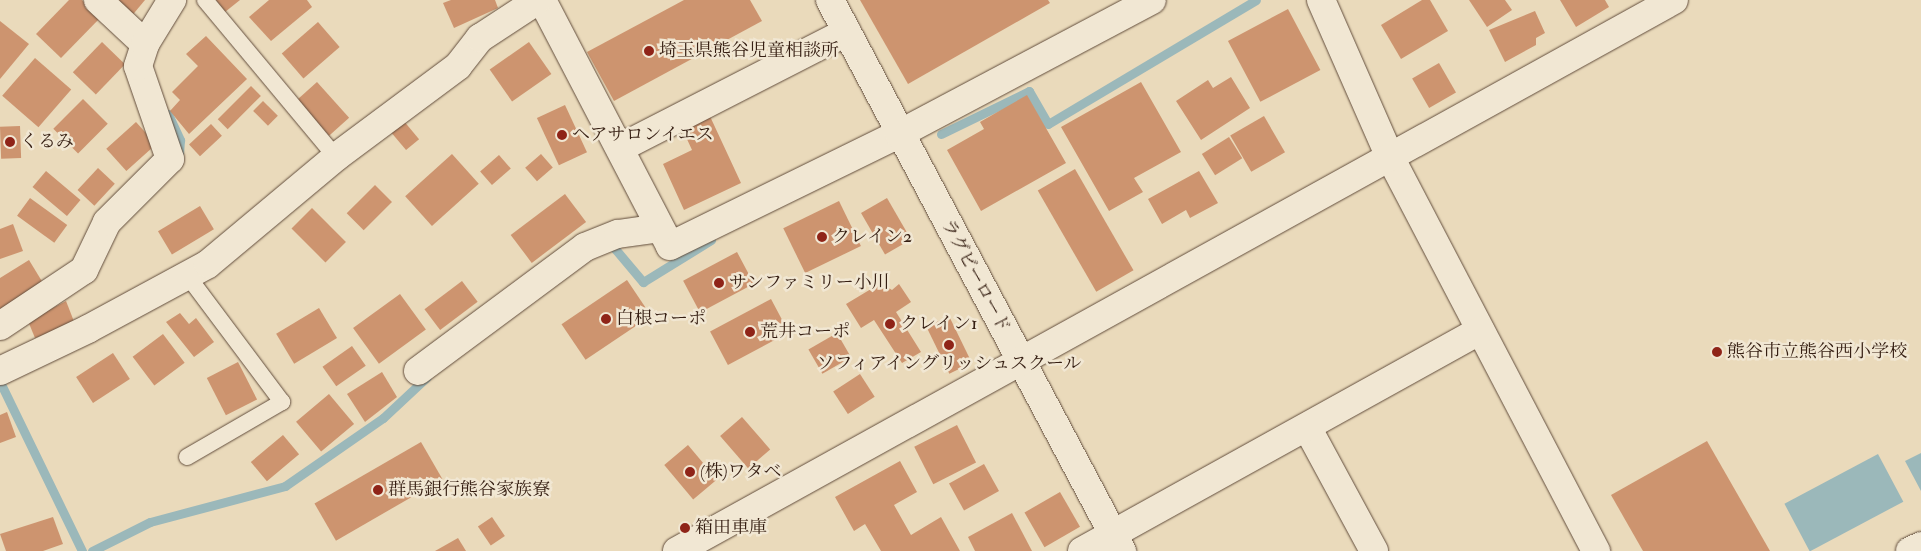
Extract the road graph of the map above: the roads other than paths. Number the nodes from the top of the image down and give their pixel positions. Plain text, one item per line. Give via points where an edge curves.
1 (98, 0) edge
2 (172, 0) edge
3 (205, 0) edge
4 (538, 0) edge
5 (542, 0) edge
6 (830, 0) edge
7 (1152, 0) edge
8 (1321, 0) edge
9 (1666, 2) edge
10 (847, 32) junction
11 (145, 44) junction
12 (899, 134) junction
13 (620, 148) junction
14 (336, 157) junction
15 (1390, 157) junction
16 (660, 228) junction
17 (187, 275) junction
18 (0, 326) edge
19 (1480, 330) junction
20 (1020, 360) junction
21 (0, 371) edge
22 (418, 371) dead end
23 (1307, 427) junction
24 (187, 457) dead end
25 (1118, 542) edge
26 (711, 543) edge
27 (1921, 546) edge
28 (677, 551) edge
29 (1082, 551) edge
30 (1374, 551) edge
31 (1596, 551) edge
32 (1910, 551) edge

1 - 11 street
2 - 11 street
3 - 14 lane
4 - 14 street via 480,38 458,66
5 - 13 street
6 - 10 street, ラグビーロード
7 - 12 street
8 - 15 street
9 - 15 street
10 - 12 street, ラグビーロード
10 - 13 street
11 - 18 street via 138,66 170,159 107,222 84,270
12 - 16 street via 670,246
12 - 20 street, ラグビーロード
13 - 16 street
14 - 17 street via 208,264
15 - 19 street
15 - 20 street
16 - 22 street via 618,234 584,247
17 - 21 street
17 - 24 lane via 282,402
19 - 23 street
19 - 31 street
20 - 25 street, ラグビーロード
20 - 26 street
23 - 25 street
23 - 30 street
25 - 29 street
26 - 28 street
27 - 32 street

